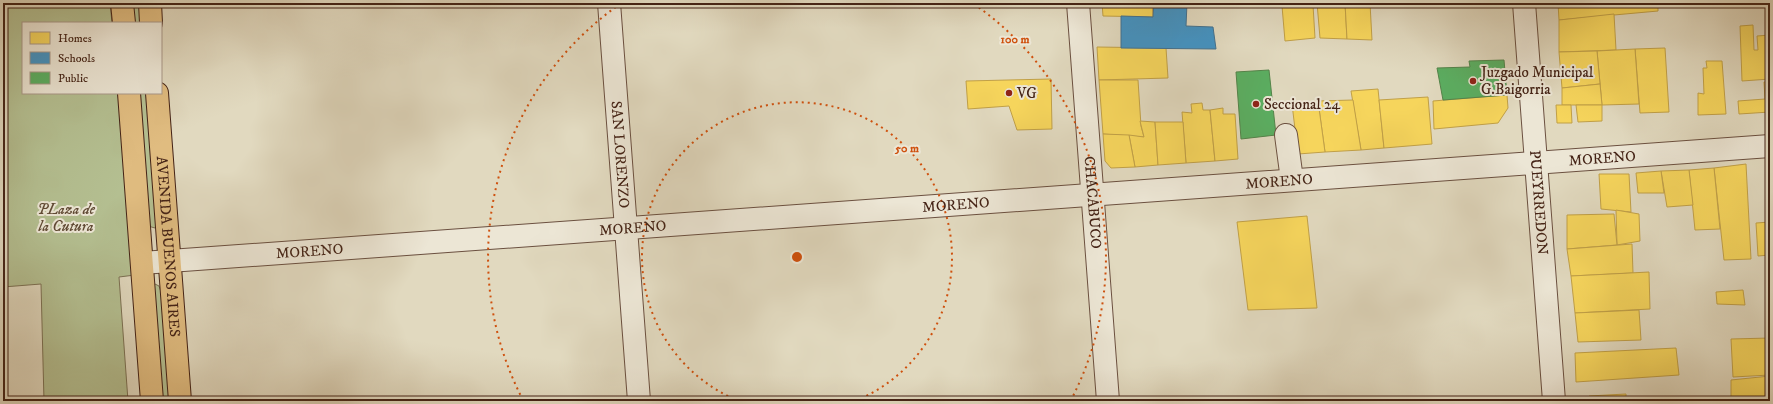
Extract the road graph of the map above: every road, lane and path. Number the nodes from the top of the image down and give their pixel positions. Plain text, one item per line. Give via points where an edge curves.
1 (122, 3) edge
2 (150, 3) edge
3 (608, 3) edge
4 (1078, 3) edge
5 (1524, 3) edge
6 (124, 22) edge
7 (151, 22) edge
8 (129, 94) edge
9 (157, 94) edge
10 (1286, 135) dead end
11 (1770, 146) edge
12 (1536, 162) junction
13 (1292, 180) junction
14 (1093, 195) junction
15 (626, 229) junction
16 (170, 261) junction
17 (142, 263) junction
18 (152, 401) edge
19 (180, 401) edge
20 (638, 401) edge
21 (1108, 401) edge
22 (1554, 401) edge

1 - 6 main road
2 - 7 main road
3 - 15 street, SAN LORENZO
4 - 14 street, CHACABUCO
5 - 12 street, PUEYRREDON
8 - 17 main road, AVENIDA BUENOS AIRES
9 - 16 main road, AVENIDA BUENOS AIRES
10 - 13 street
11 - 12 street, MORENO
12 - 13 street, MORENO
12 - 22 street, PUEYRREDON
13 - 14 street, MORENO
14 - 15 street, MORENO
14 - 21 street, CHACABUCO
15 - 16 street, MORENO
15 - 20 street, SAN LORENZO
16 - 17 street, MORENO
16 - 19 main road, AVENIDA BUENOS AIRES
17 - 18 main road, AVENIDA BUENOS AIRES

